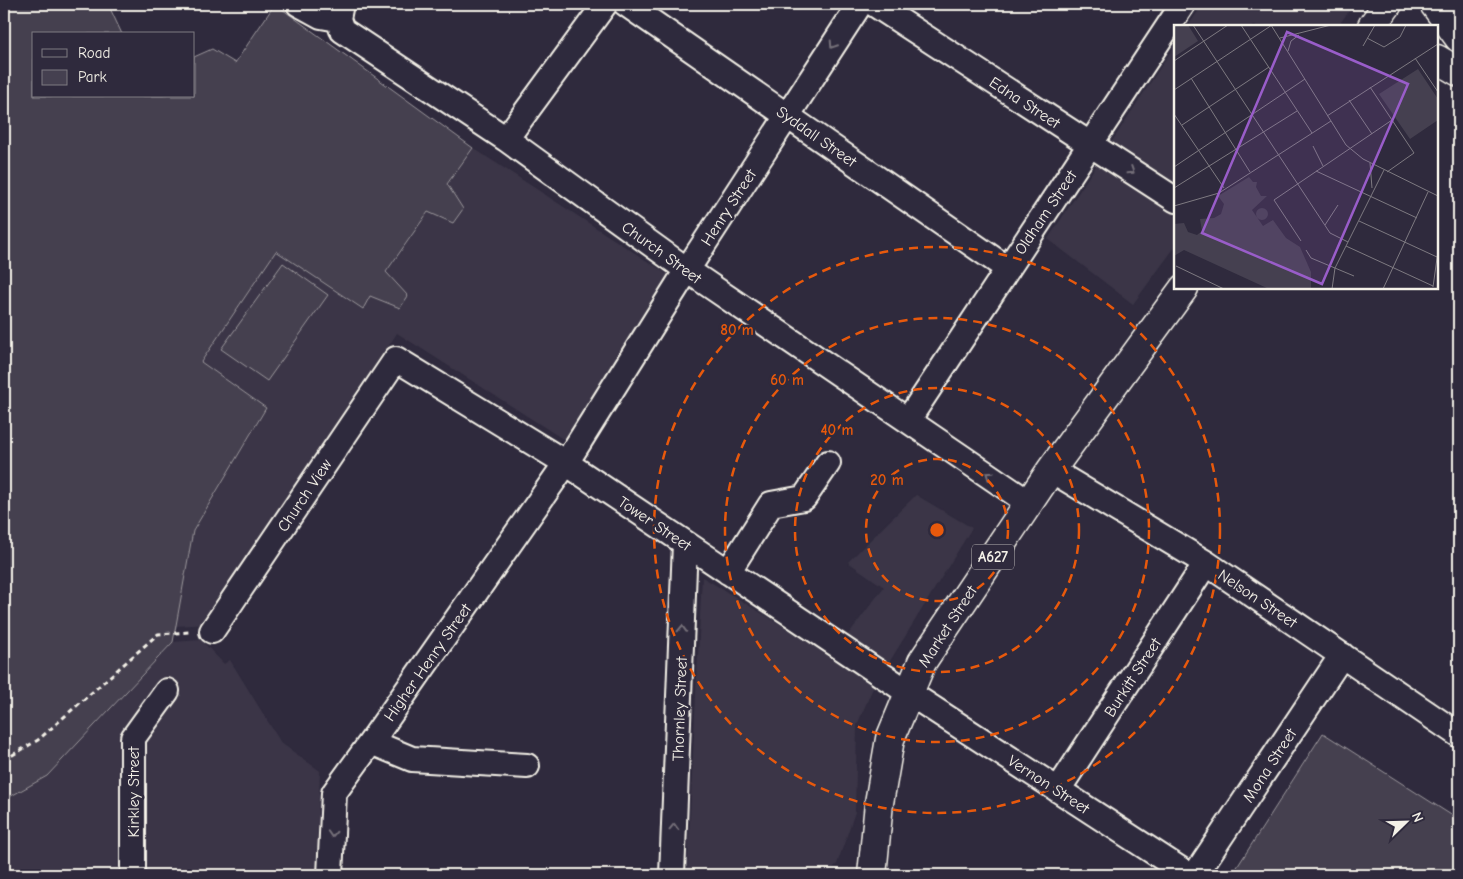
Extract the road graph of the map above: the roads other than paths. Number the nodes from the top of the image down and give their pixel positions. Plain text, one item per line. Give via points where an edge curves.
1 (299, 4) edge
2 (605, 4) edge
3 (626, 4) edge
4 (860, 4) edge
5 (874, 4) edge
6 (1183, 4) edge
7 (1388, 4) edge
8 (1434, 4) edge
9 (339, 11) edge
10 (1373, 25) edge
11 (1459, 38) edge
12 (1438, 60) edge
13 (1459, 72) edge
14 (787, 116) junction
15 (506, 140) junction
16 (1090, 144) junction
17 (1174, 199) edge
18 (1008, 269) junction
19 (687, 270) junction
20 (1183, 289) edge
21 (396, 359) joint
22 (908, 420) junction
23 (566, 463) junction
24 (828, 463) dead end
25 (1051, 470) junction
26 (1029, 503) junction
27 (685, 543) junction
28 (1206, 563) junction
29 (728, 572) junction
30 (212, 630) road end
31 (1342, 654) junction
32 (167, 691) dead end
33 (909, 693) junction
34 (1459, 735) edge
35 (371, 742) junction
36 (527, 766) dead end
37 (1058, 790) junction
38 (867, 870) edge
39 (133, 875) edge
40 (330, 875) edge
41 (672, 875) edge
42 (1189, 875) edge
43 (1196, 875) edge

1 - 9 street, Church Street via 320,16
2 - 15 street
3 - 14 street, Syddall Street
4 -> 14 street, Henry Street
5 - 16 street, Edna Street
6 - 16 street, Oldham Street
7 - 10 main road
8 - 11 main road
9 - 15 street, Church Street via 342,30
12 - 13 main road
14 - 18 street, Syddall Street
14 - 19 street, Henry Street
15 - 19 street, Church Street
16 -> 17 street, Edna Street
16 - 18 street, Oldham Street
18 - 22 street, Oldham Street
19 - 22 street, Church Street
19 - 23 street, Henry Street
20 - 25 main road, Market Street / A627
21 - 23 street, Tower Street
21 - 30 street, Church View
26 -> 22 street, Church Street
23 - 27 street, Tower Street
23 - 35 street, Higher Henry Street
24 - 29 street via 804,498 771,504
25 - 26 main road, Market Street / A627
25 - 28 street, Nelson Street
26 - 33 main road, Market Street / A627 via 922,662
27 - 29 street, Tower Street
41 -> 27 street, Thornley Street
28 - 31 street, Nelson Street
28 - 37 street, Burkitt Street
29 - 33 street, Tower Street
31 - 34 street, Nelson Street
31 - 43 street, Mona Street
32 - 39 street, Kirkley Street via 133,738
33 - 37 street, Vernon Street
33 - 38 main road, Market Street / A627 via 890,739
35 - 36 street via 412,759
35 -> 40 street, Higher Henry Street via 334,793
37 - 42 street, Vernon Street

